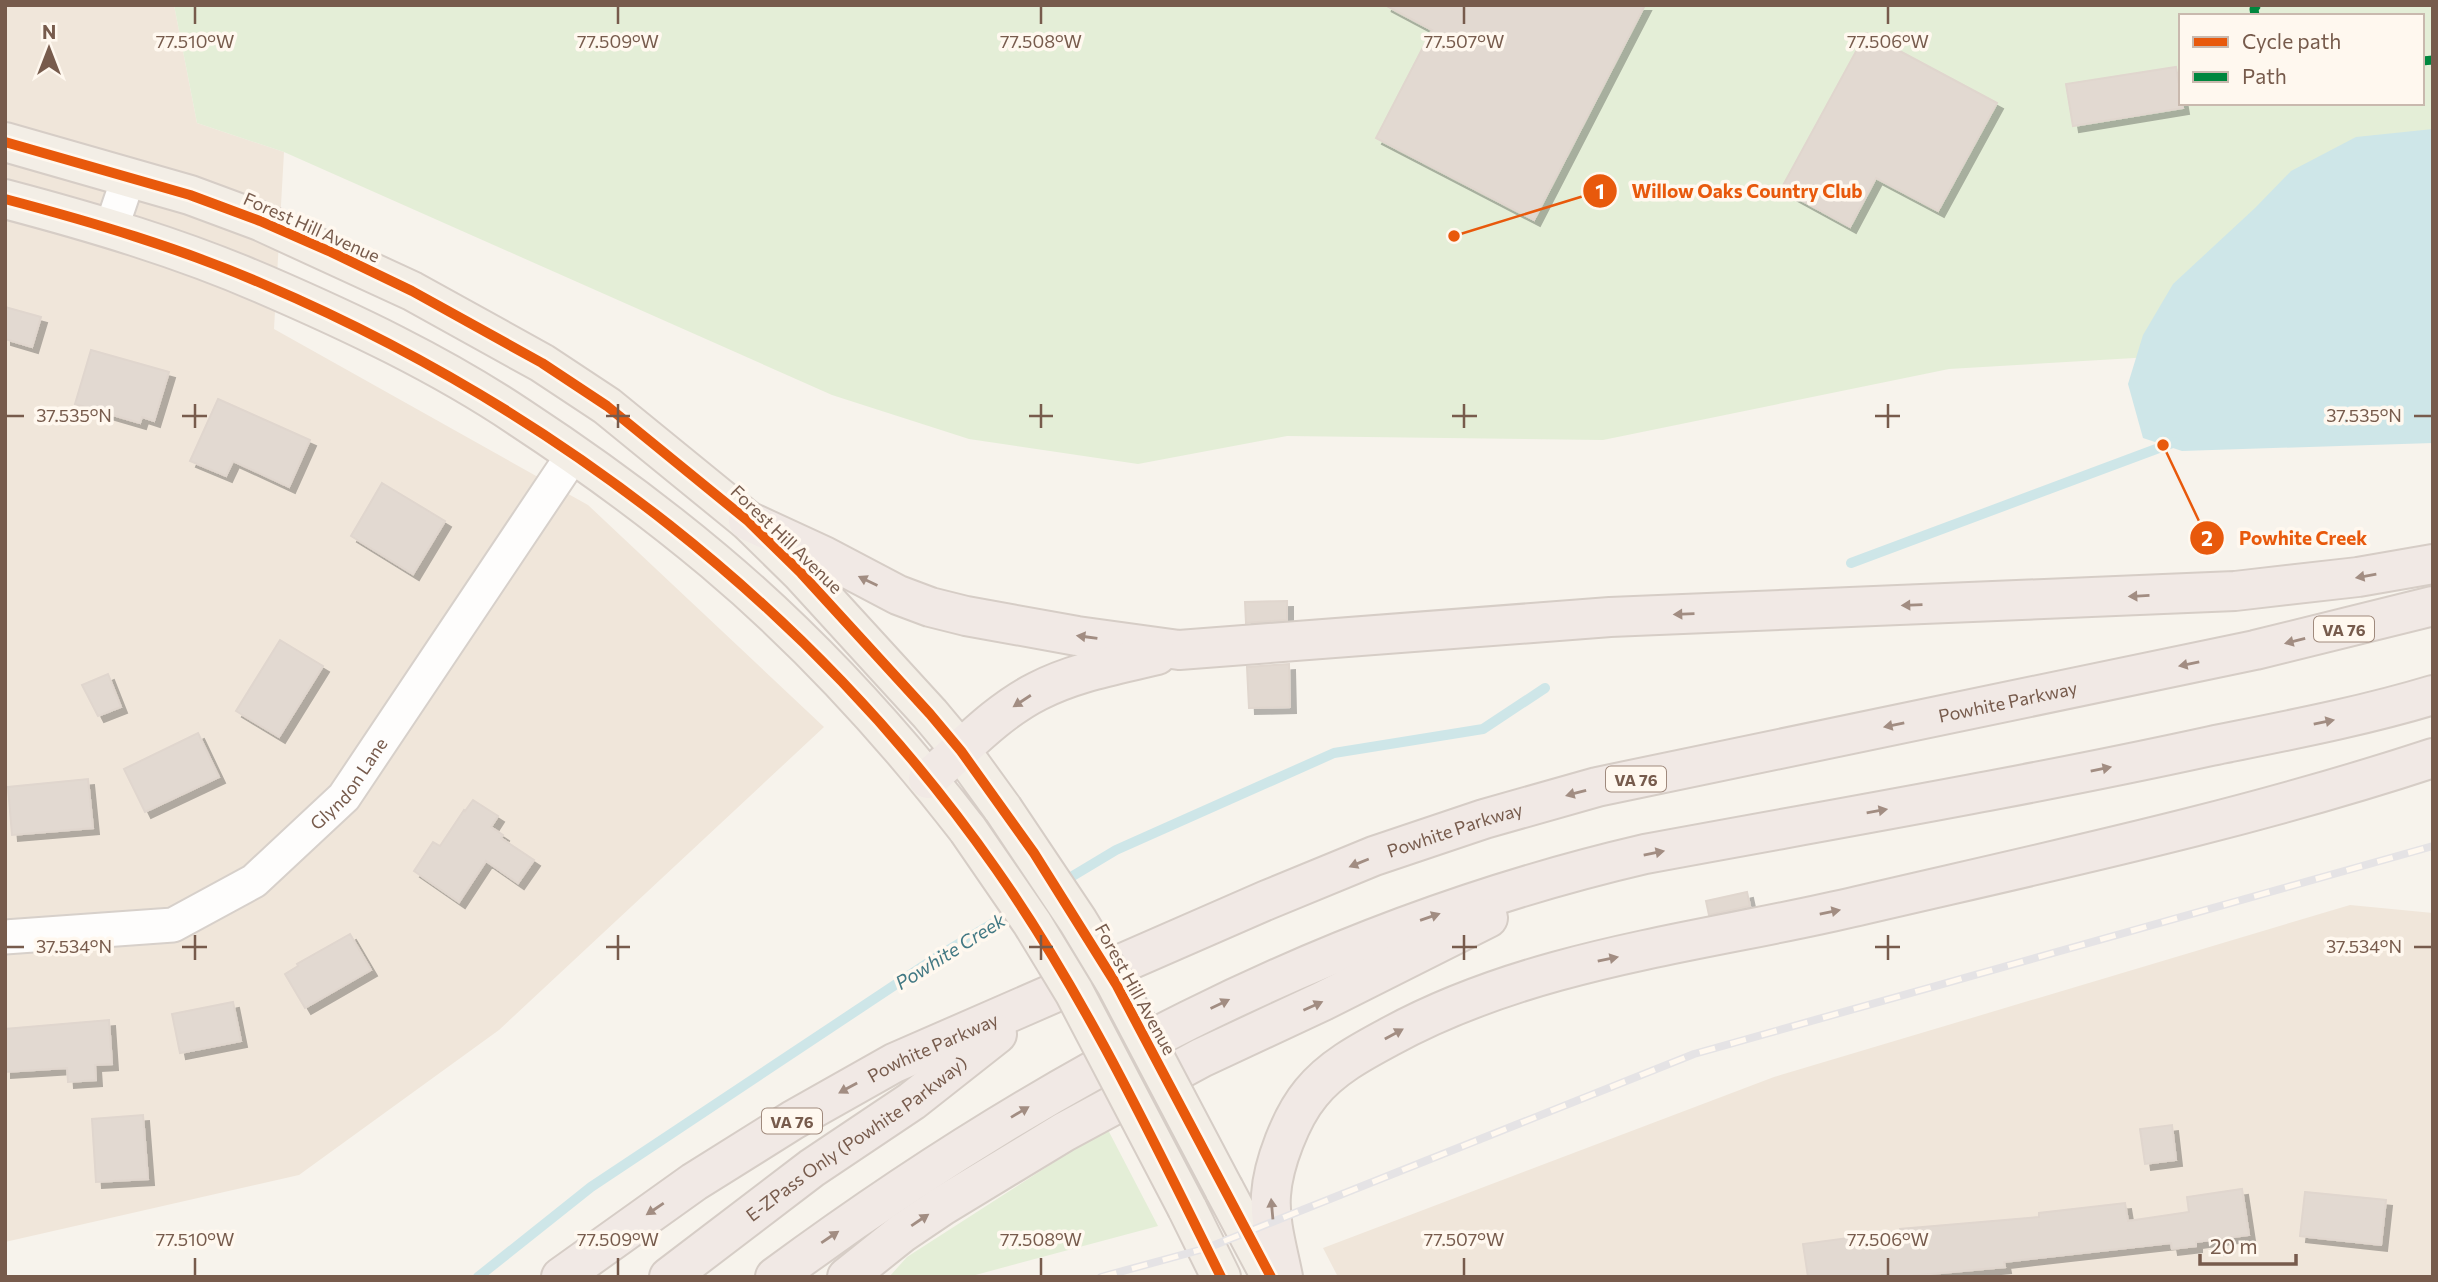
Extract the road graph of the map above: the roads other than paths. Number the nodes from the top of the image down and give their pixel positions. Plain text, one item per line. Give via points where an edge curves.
1 (5, 142) edge
2 (129, 176) junction
3 (5, 199) edge
4 (111, 229) junction
5 (573, 455) junction
6 (748, 521) junction
7 (2433, 564) edge
8 (2433, 606) edge
9 (1179, 650) junction
10 (2433, 695) edge
11 (961, 751) junction
12 (2433, 758) edge
13 (929, 779) junction
14 (1587, 868) junction
15 (5, 937) edge
16 (1043, 998) junction
17 (561, 1277) edge
18 (669, 1277) edge
19 (775, 1277) edge
20 (847, 1277) edge
21 (1221, 1277) edge
22 (1271, 1277) edge
23 (1283, 1277) edge

1 - 2 main road, Forest Hill Avenue
2 - 4 street
2 - 6 main road, Forest Hill Avenue via 284,232 470,322 607,406
3 - 4 main road
4 - 5 main road via 261,283 368,332 518,416
5 - 13 main road via 662,518 757,599
5 - 15 street, Glyndon Lane via 344,797 254,881 173,925
9 -> 6 highway via 1077,636 930,607
6 - 11 main road, Forest Hill Avenue via 801,573
7 -> 9 highway via 2358,578 2235,591 1610,617
8 -> 16 highway, Powhite Parkway / VA 76 via 2255,650 1597,787 1484,819 1350,866
9 -> 11 highway via 1080,673 1040,690
14 -> 10 highway via 2158,758
11 - 13 highway
11 - 22 main road, Forest Hill Avenue, bridge via 1071,910 1116,984
23 -> 12 highway via 1271,1197 1284,1145 1299,1111 1319,1084 1350,1059 1427,1016 1547,974 2216,821
13 - 21 main road, bridge via 1032,923 1074,992
19 -> 14 highway via 960,1148 1061,1087 1205,1011 1376,936
20 -> 14 highway via 942,1206 1124,1098
16 -> 17 highway, Powhite Parkway / VA 76 via 894,1063 844,1090 694,1182
16 - 18 highway, E-ZPass Only (Powhite Parkway) / VA 76 via 912,1101 812,1168

